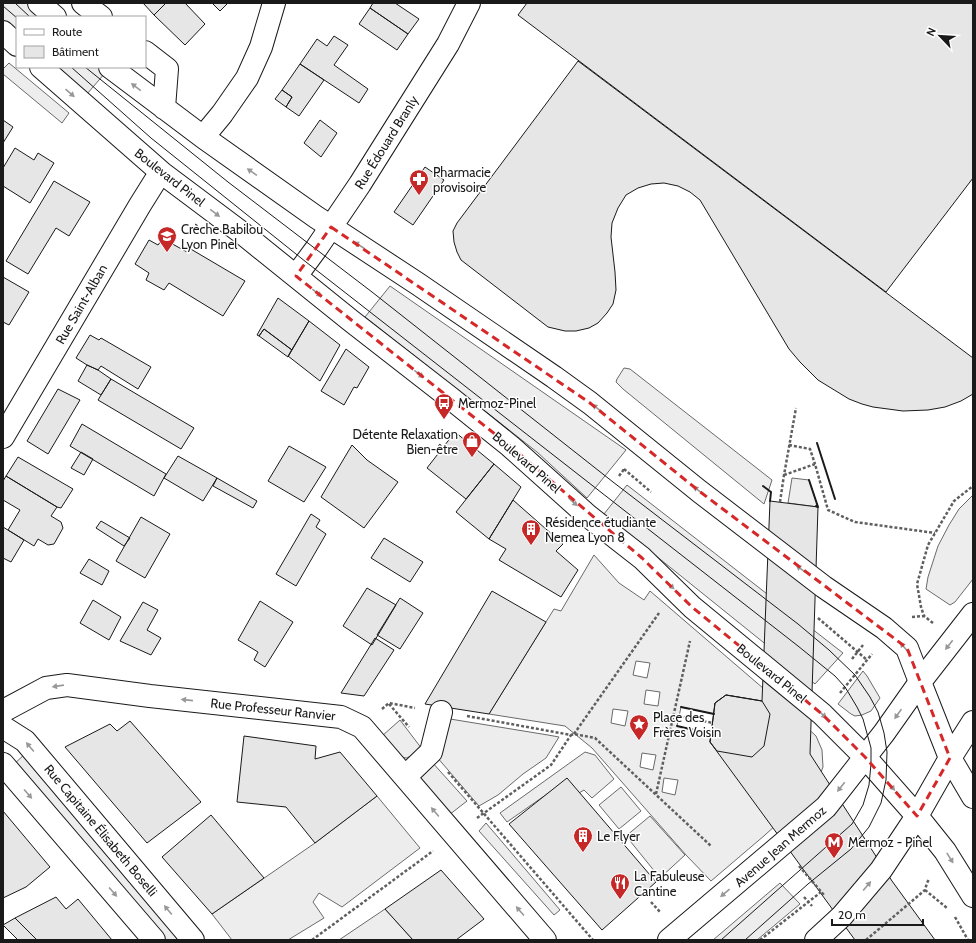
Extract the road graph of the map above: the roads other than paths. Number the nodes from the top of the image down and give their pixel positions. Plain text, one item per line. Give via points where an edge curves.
1 (39, 3) edge
2 (83, 3) edge
3 (274, 3) edge
4 (469, 3) edge
5 (54, 16) edge
6 (100, 16) edge
7 (3, 32) edge
8 (16, 44) edge
9 (146, 53) edge
10 (42, 68) edge
11 (111, 68) edge
12 (164, 108) junction
13 (203, 138) junction
14 (162, 172) junction
15 (331, 227) junction
16 (296, 276) junction
17 (3, 437) edge
18 (973, 614) edge
19 (920, 682) junction
20 (3, 711) edge
21 (441, 712) dead end
22 (973, 722) edge
23 (3, 727) edge
24 (865, 757) junction
25 (950, 758) junction
26 (3, 764) edge
27 (405, 777) junction
28 (973, 797) edge
29 (917, 816) junction
30 (973, 896) edge
31 (154, 940) edge
32 (193, 940) edge
33 (545, 940) edge
34 (669, 940) edge
35 (816, 940) edge

1 - 5 street
2 - 6 street
3 - 13 street via 261,47 247,78
4 - 15 street, Rue Édouard Branly via 448,44
7 - 8 street
9 - 12 street via 167,69
10 -> 14 street, Boulevard Pinel
12 -> 11 street
12 - 13 street
15 -> 13 street
14 -> 16 street, Boulevard Pinel
14 - 17 street, Rue Saint-Alban
15 - 16 street, Rue Édouard Branly
19 -> 15 street via 907,648 884,628 824,587 699,491 590,402
16 -> 24 street, Boulevard Pinel via 510,446 587,515 642,558 692,608 822,714
18 -> 19 street, Avenue Jean Mermoz
19 -> 24 street, Avenue Jean Mermoz
19 - 25 street
27 -> 20 street, Rue Professeur Ranvier via 362,727 341,717 67,685 46,688
21 - 27 street via 431,752
22 - 25 street
32 -> 23 street, Rue Capitaine Élisabeth Boselli via 25,741
24 -> 29 street, Boulevard Pinel
24 -> 34 street, Avenue Jean Mermoz via 826,807
25 - 28 street
25 - 29 street
26 -> 31 street
33 -> 27 street, Rue Professeur Ranvier
29 -> 30 street, Boulevard Pinel via 945,850
35 -> 29 street via 842,916 881,870

